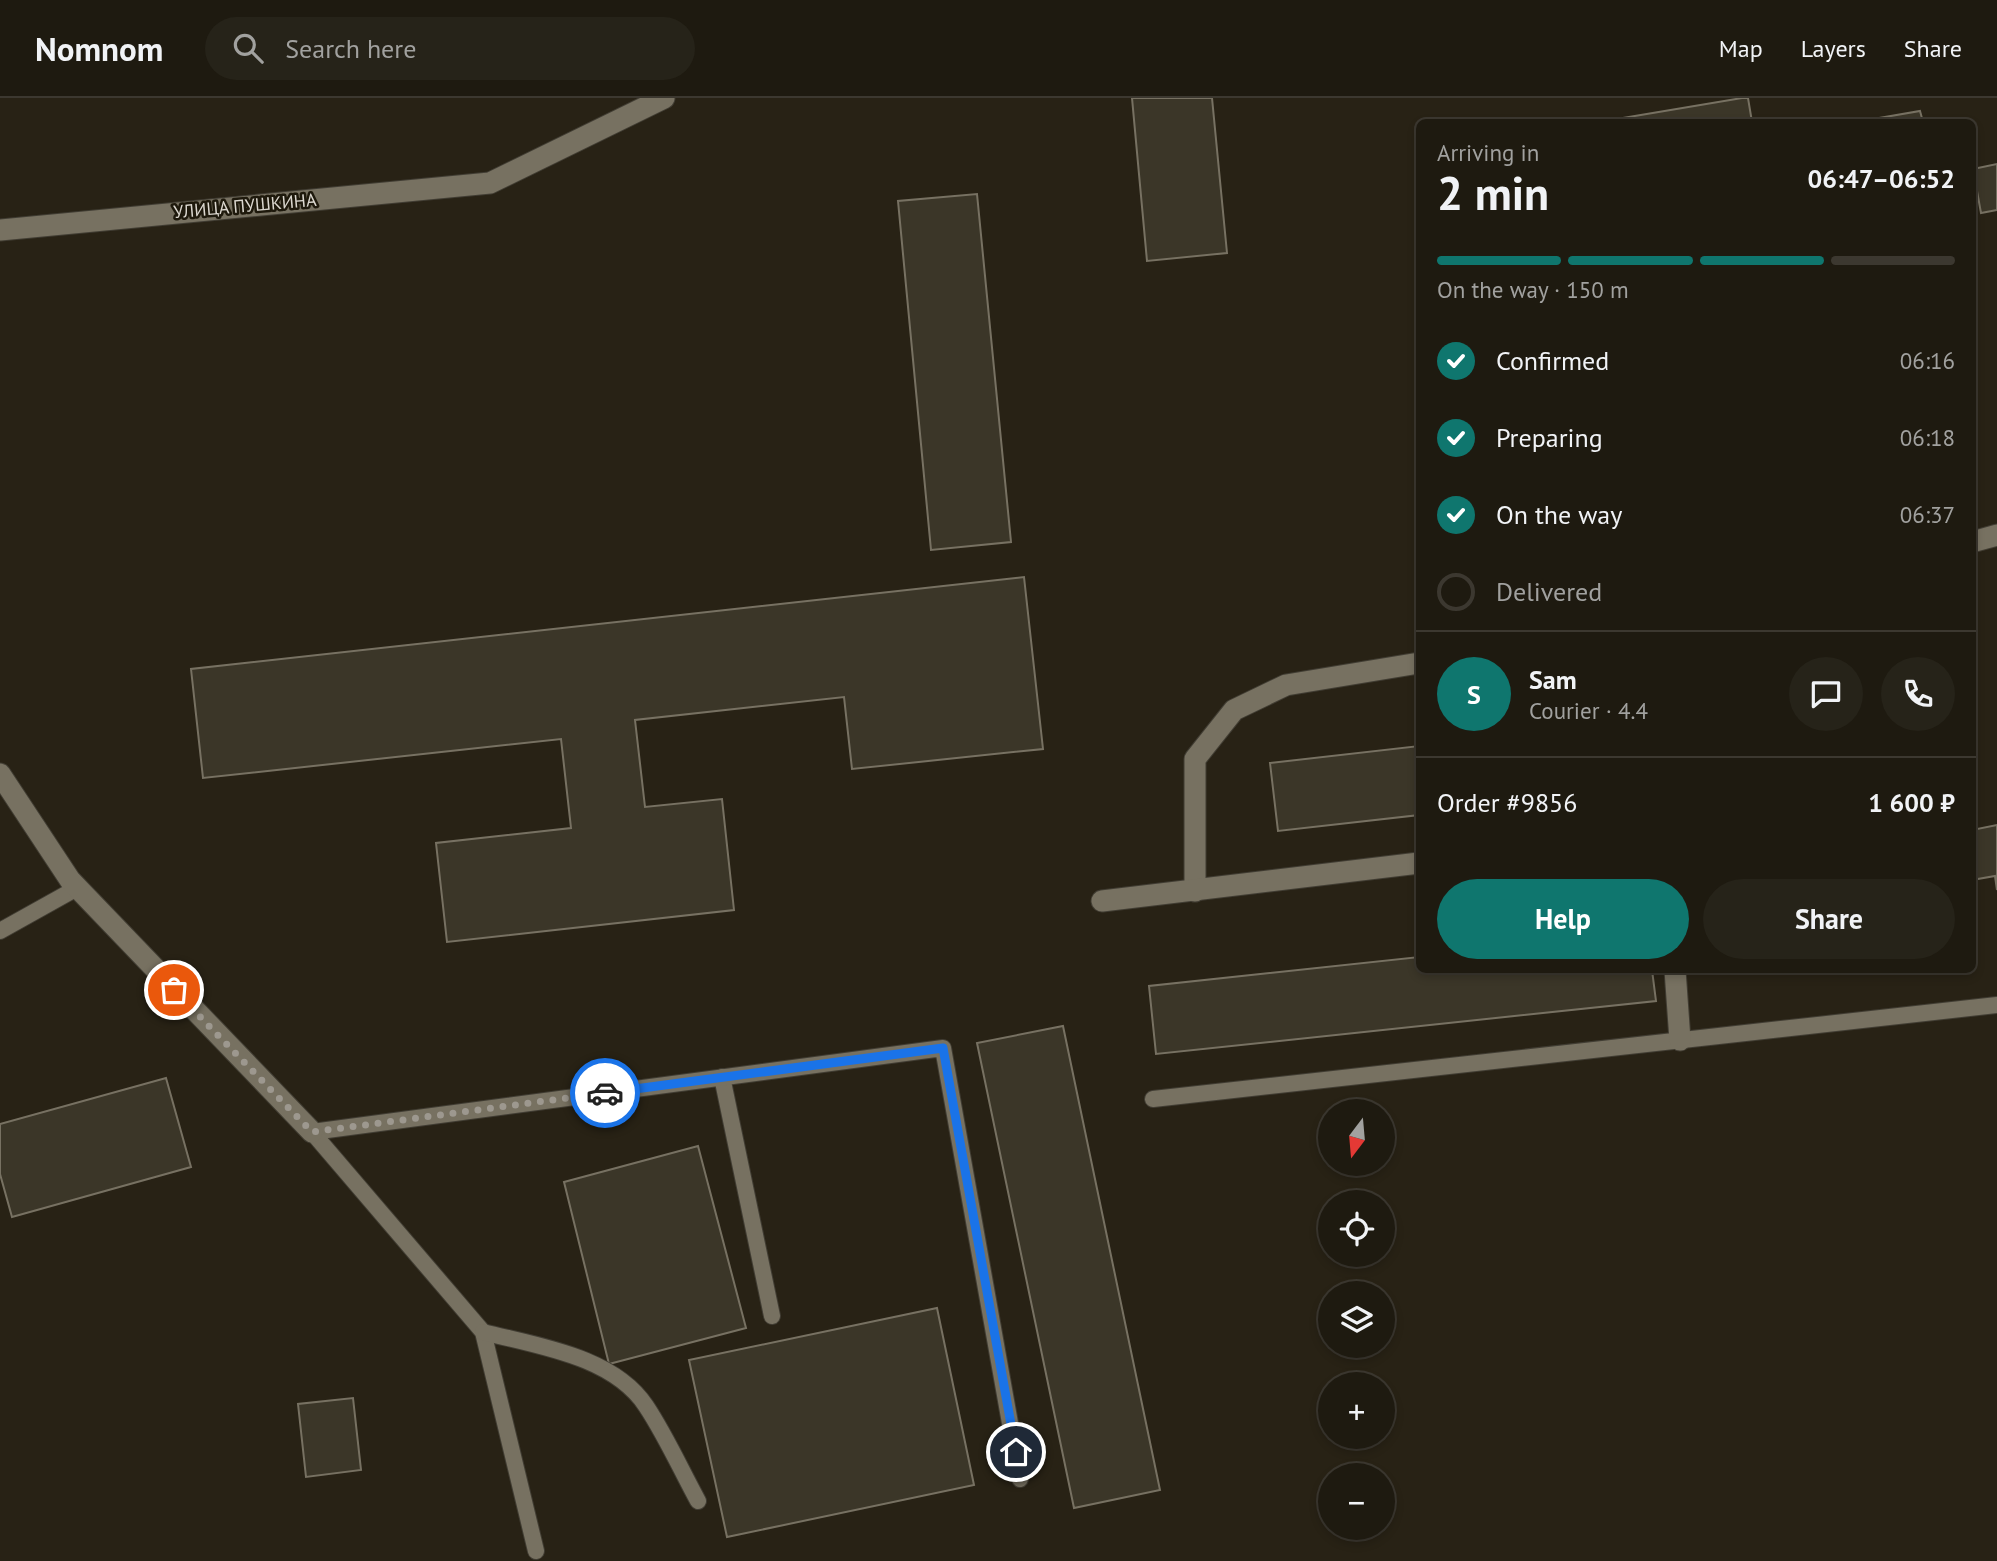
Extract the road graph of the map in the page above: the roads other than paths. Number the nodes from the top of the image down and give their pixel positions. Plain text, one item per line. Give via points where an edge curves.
1 (664, 98) edge
2 (0, 230) edge
3 (1997, 535) edge
4 (1976, 541) edge
5 (1416, 663) edge
6 (0, 774) edge
7 (1416, 863) edge
8 (77, 888) junction
9 (1195, 891) junction
10 (1102, 901) dead end
11 (0, 931) edge
12 (1675, 973) edge
13 (1997, 1005) edge
14 (1680, 1040) junction
15 (722, 1077) junction
16 (1153, 1099) dead end
17 (312, 1132) junction
18 (772, 1316) dead end
19 (483, 1332) junction
20 (1020, 1479) dead end
21 (698, 1501) dead end
22 (536, 1551) dead end

1 - 2 street, УЛИЦА ПУШКИНА via 490,183
3 - 4 street
5 - 9 street via 1286,685 1234,710 1195,759
6 - 8 street
7 - 9 street
8 - 11 lane
8 - 17 street
9 - 10 street
12 - 14 street
13 - 14 lane
14 - 16 lane
15 - 17 lane
15 - 18 lane
15 - 20 lane via 943,1048
17 - 19 lane
19 - 21 lane via 576,1356 620,1380 645,1404
19 - 22 lane

